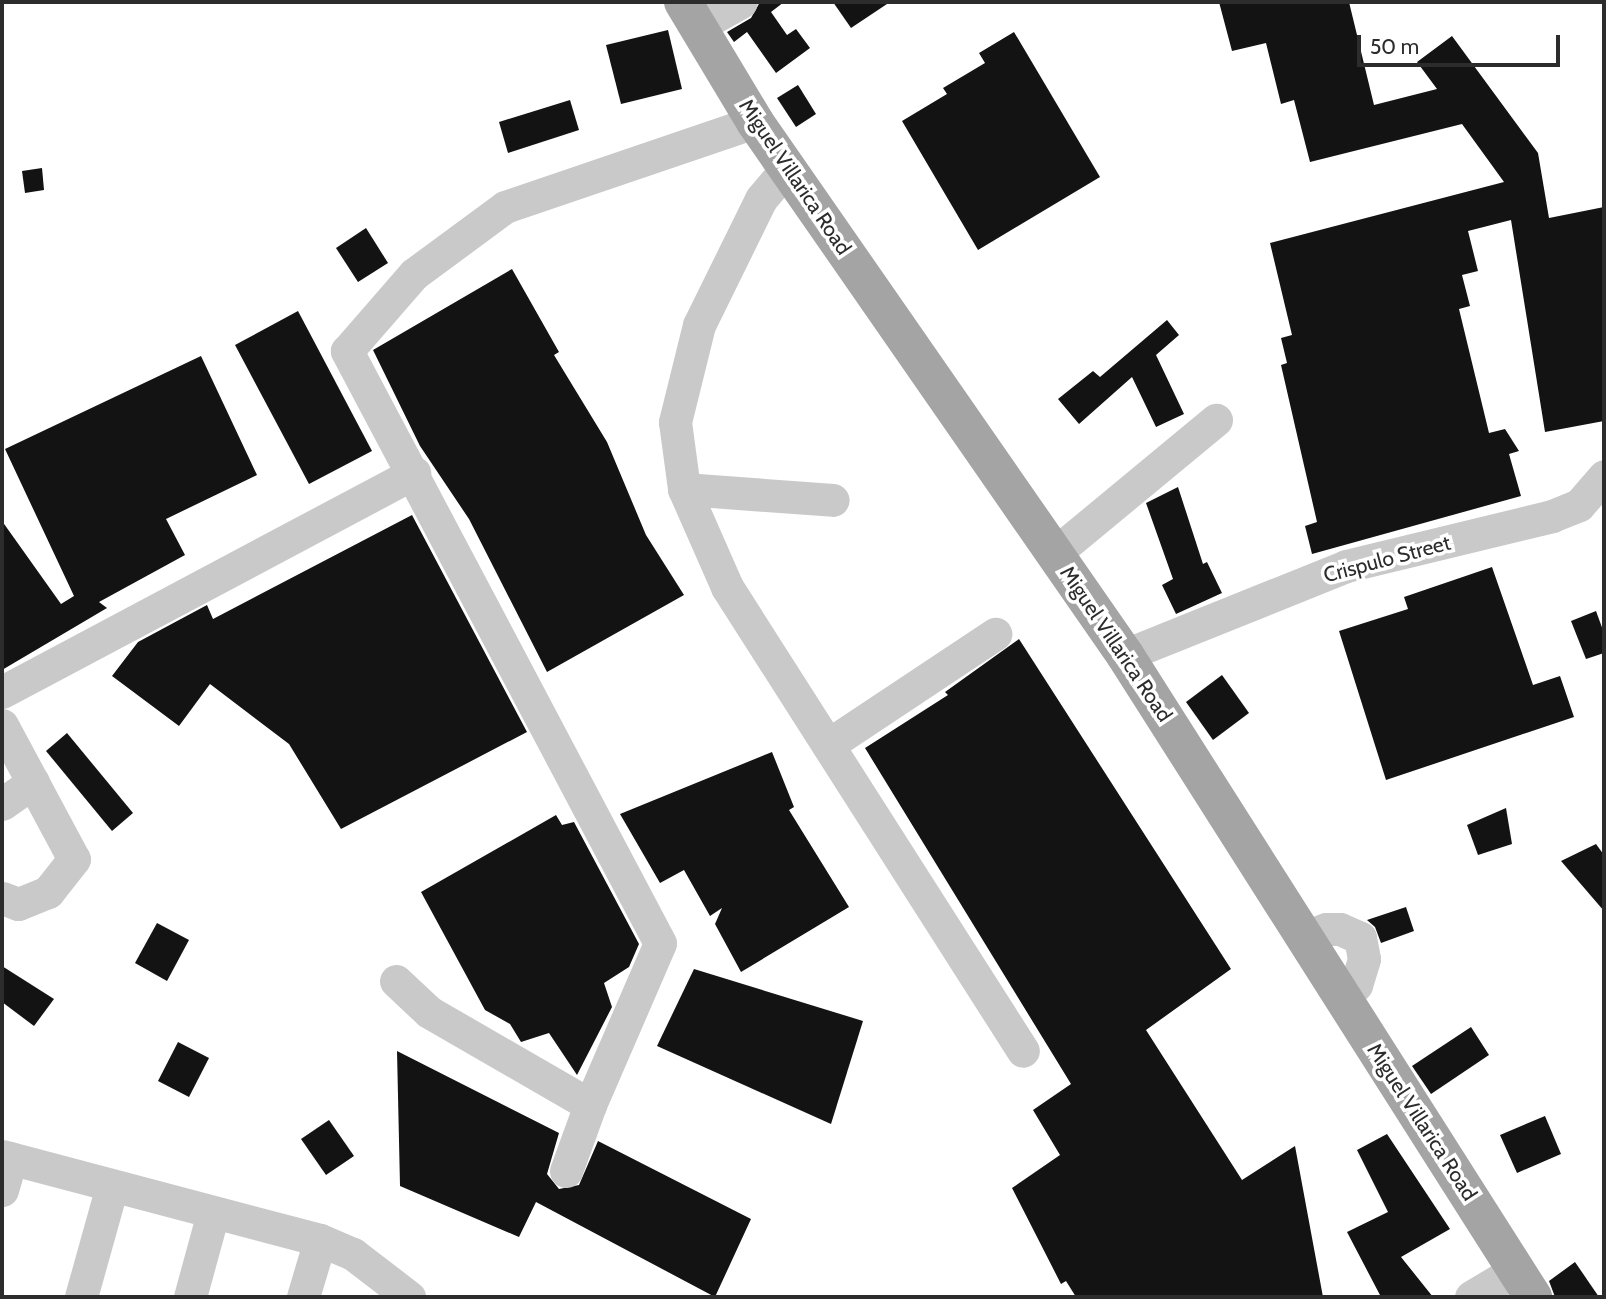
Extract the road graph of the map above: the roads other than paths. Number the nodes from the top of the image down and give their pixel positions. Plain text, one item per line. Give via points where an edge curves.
1 (741, 2) edge
2 (690, 14) edge
3 (755, 121) junction
4 (787, 168) junction
5 (1216, 420) dead end
6 (414, 473) junction
7 (1604, 477) edge
8 (684, 489) junction
9 (833, 500) dead end
10 (1055, 553) junction
11 (995, 634) dead end
12 (1125, 655) junction
13 (2, 692) edge
14 (2, 724) edge
15 (828, 745) junction
16 (33, 782) junction
17 (2, 804) edge
18 (2, 898) edge
19 (396, 981) dead end
20 (1023, 1051) dead end
21 (590, 1105) junction
22 (5, 1168) edge
23 (566, 1171) dead end
24 (112, 1186) junction
25 (213, 1213) junction
26 (320, 1240) junction
27 (1525, 1284) edge
28 (81, 1297) edge
29 (191, 1297) edge
30 (303, 1297) edge
31 (409, 1297) edge
32 (1471, 1297) edge

1 - 2 street
2 - 3 main road, Miguel Villarica Road
3 - 4 main road, Miguel Villarica Road
3 - 6 street via 505,207 414,274 347,351
4 - 8 street via 761,199 699,325 675,422
4 - 10 main road, Miguel Villarica Road
5 - 10 street
6 - 13 street
6 - 21 street via 660,943
7 - 12 street, Crispulo Street via 1579,505 1552,516 1346,566
8 - 9 street
8 - 15 street via 727,587
10 - 12 main road, Miguel Villarica Road
11 - 15 street
12 - 27 main road, Miguel Villarica Road
14 - 16 street
15 - 20 street
16 - 17 street
16 - 18 street via 74,859 48,892 18,904
19 - 21 street via 429,1012
21 - 23 street
22 - 24 street
24 - 25 street
24 - 28 street
25 - 26 street
25 - 29 street
26 - 30 street
26 - 31 street via 353,1254
27 - 32 street

